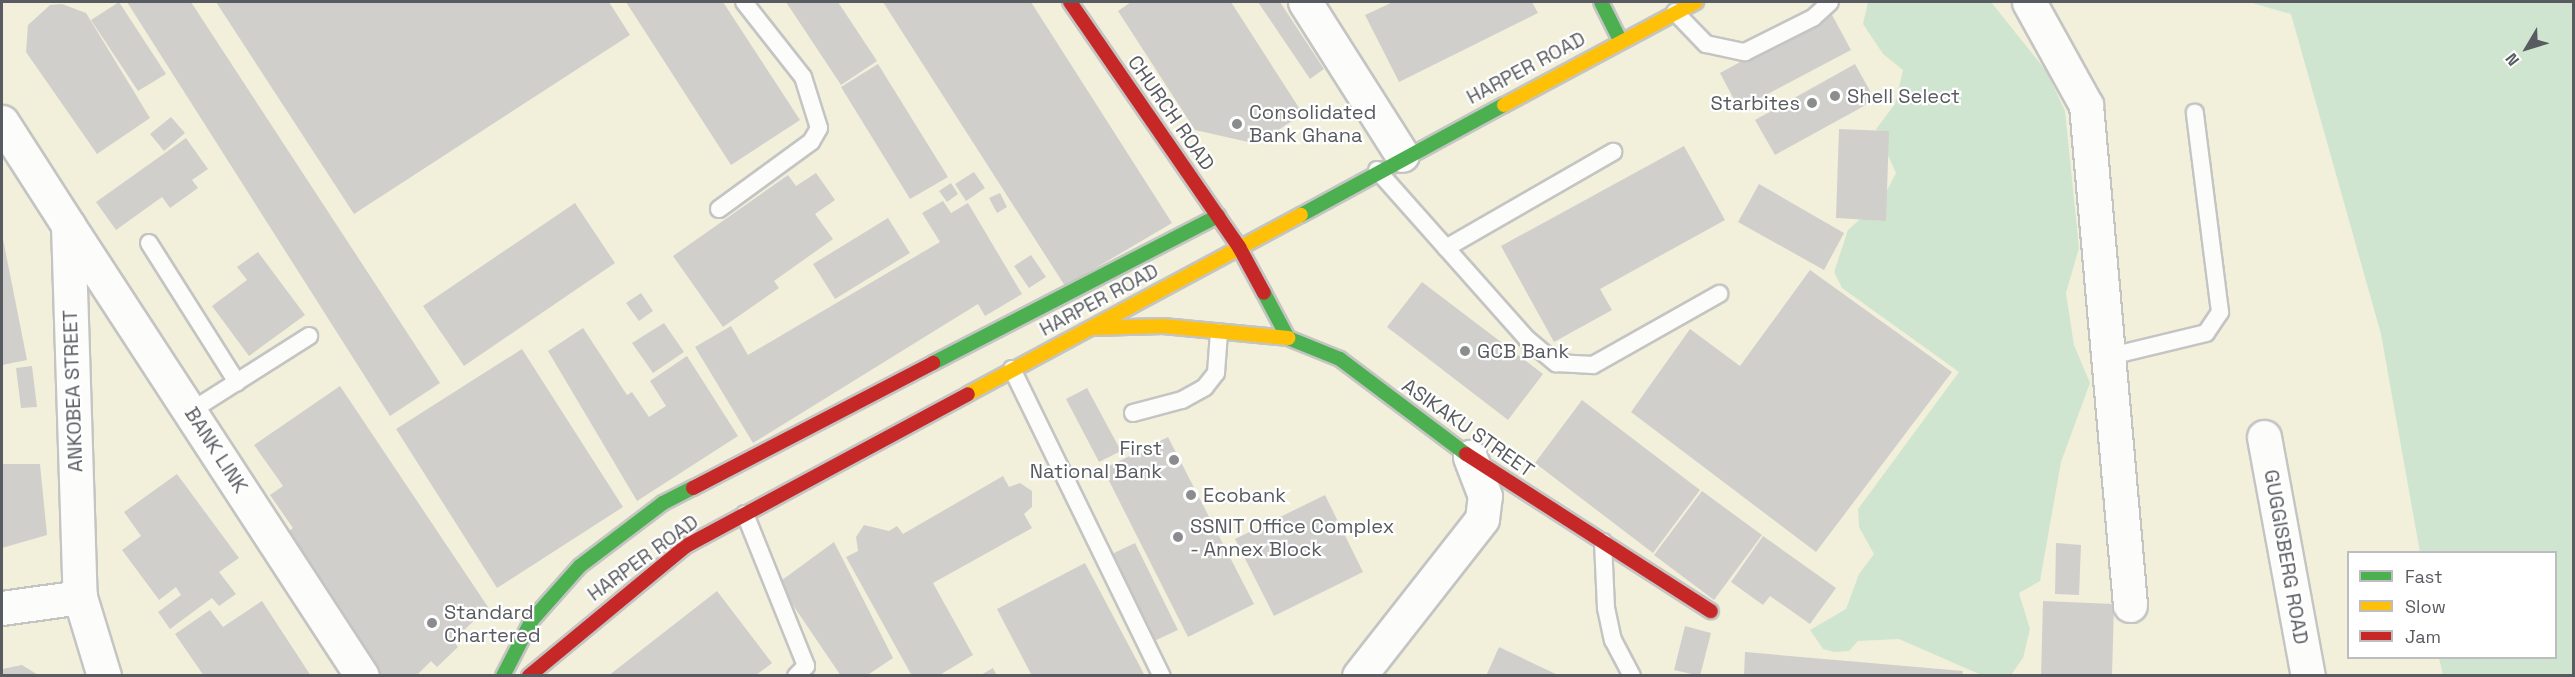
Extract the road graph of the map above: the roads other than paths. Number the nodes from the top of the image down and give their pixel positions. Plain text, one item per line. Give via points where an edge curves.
1 (744, 2) edge
2 (1070, 2) edge
3 (1305, 2) edge
4 (1601, 2) edge
5 (1696, 2) edge
6 (1830, 2) edge
7 (2029, 2) edge
8 (1675, 12) junction
9 (1620, 40) junction
10 (2195, 113) dead end
11 (2, 122) edge
12 (1613, 152) dead end
13 (1389, 162) junction
14 (719, 209) dead end
15 (1218, 216) junction
16 (68, 225) junction
17 (149, 243) dead end
18 (1239, 247) junction
19 (1446, 248) junction
20 (1719, 294) dead end
21 (1089, 328) junction
22 (1219, 332) junction
23 (309, 336) dead end
24 (1288, 338) junction
25 (2110, 356) junction
26 (1012, 369) junction
27 (237, 382) junction
28 (191, 411) junction
29 (1133, 412) dead end
30 (2264, 437) dead end
31 (1470, 457) junction
32 (745, 514) junction
33 (1603, 541) junction
34 (80, 597) junction
35 (2130, 605) dead end
36 (2, 609) edge
37 (1711, 611) dead end
38 (538, 669) edge
39 (104, 675) edge
40 (362, 675) edge
41 (503, 675) edge
42 (529, 675) edge
43 (796, 675) edge
44 (1162, 675) edge
45 (1359, 675) edge
46 (1632, 675) edge
47 (2308, 675) edge

1 - 14 lane via 803,77 819,128 811,142
2 - 15 street, CHURCH ROAD
3 - 13 street
4 - 9 street
5 - 8 street, HARPER ROAD
6 - 8 lane via 1813,18 1745,51 1706,44
7 - 25 street via 2086,105
8 - 9 street, HARPER ROAD
9 - 13 street, HARPER ROAD
10 - 25 lane via 2220,312 2206,333
11 - 16 street
12 - 19 lane
13 - 18 street, HARPER ROAD
13 - 19 lane
15 - 18 street, CHURCH ROAD
15 - 41 street via 663,503 580,566 532,620
16 - 28 street, BANK LINK
16 - 34 street, ANKOBEA STREET
17 - 27 lane
18 - 21 street, HARPER ROAD
18 - 24 street
19 - 20 lane via 1527,339 1556,363 1593,365
21 - 22 street, ASIKAKU STREET
21 - 26 street, HARPER ROAD
22 - 24 street, ASIKAKU STREET
22 - 29 lane via 1216,373 1205,387 1182,400
23 - 27 lane
24 - 31 street, ASIKAKU STREET via 1340,359
25 - 35 street
26 - 32 street, HARPER ROAD
26 - 44 lane
27 - 28 lane
28 - 40 street, BANK LINK
30 - 47 street, GUGGISBERG ROAD
31 - 33 street, ASIKAKU STREET
31 - 45 street via 1485,496 1482,519
32 - 38 street, HARPER ROAD via 686,546
32 - 43 lane via 807,666
33 - 37 street, ASIKAKU STREET
33 - 46 lane via 1606,608 1613,640
34 - 36 street
34 - 39 street, ANKOBEA STREET
38 - 42 street, HARPER ROAD

